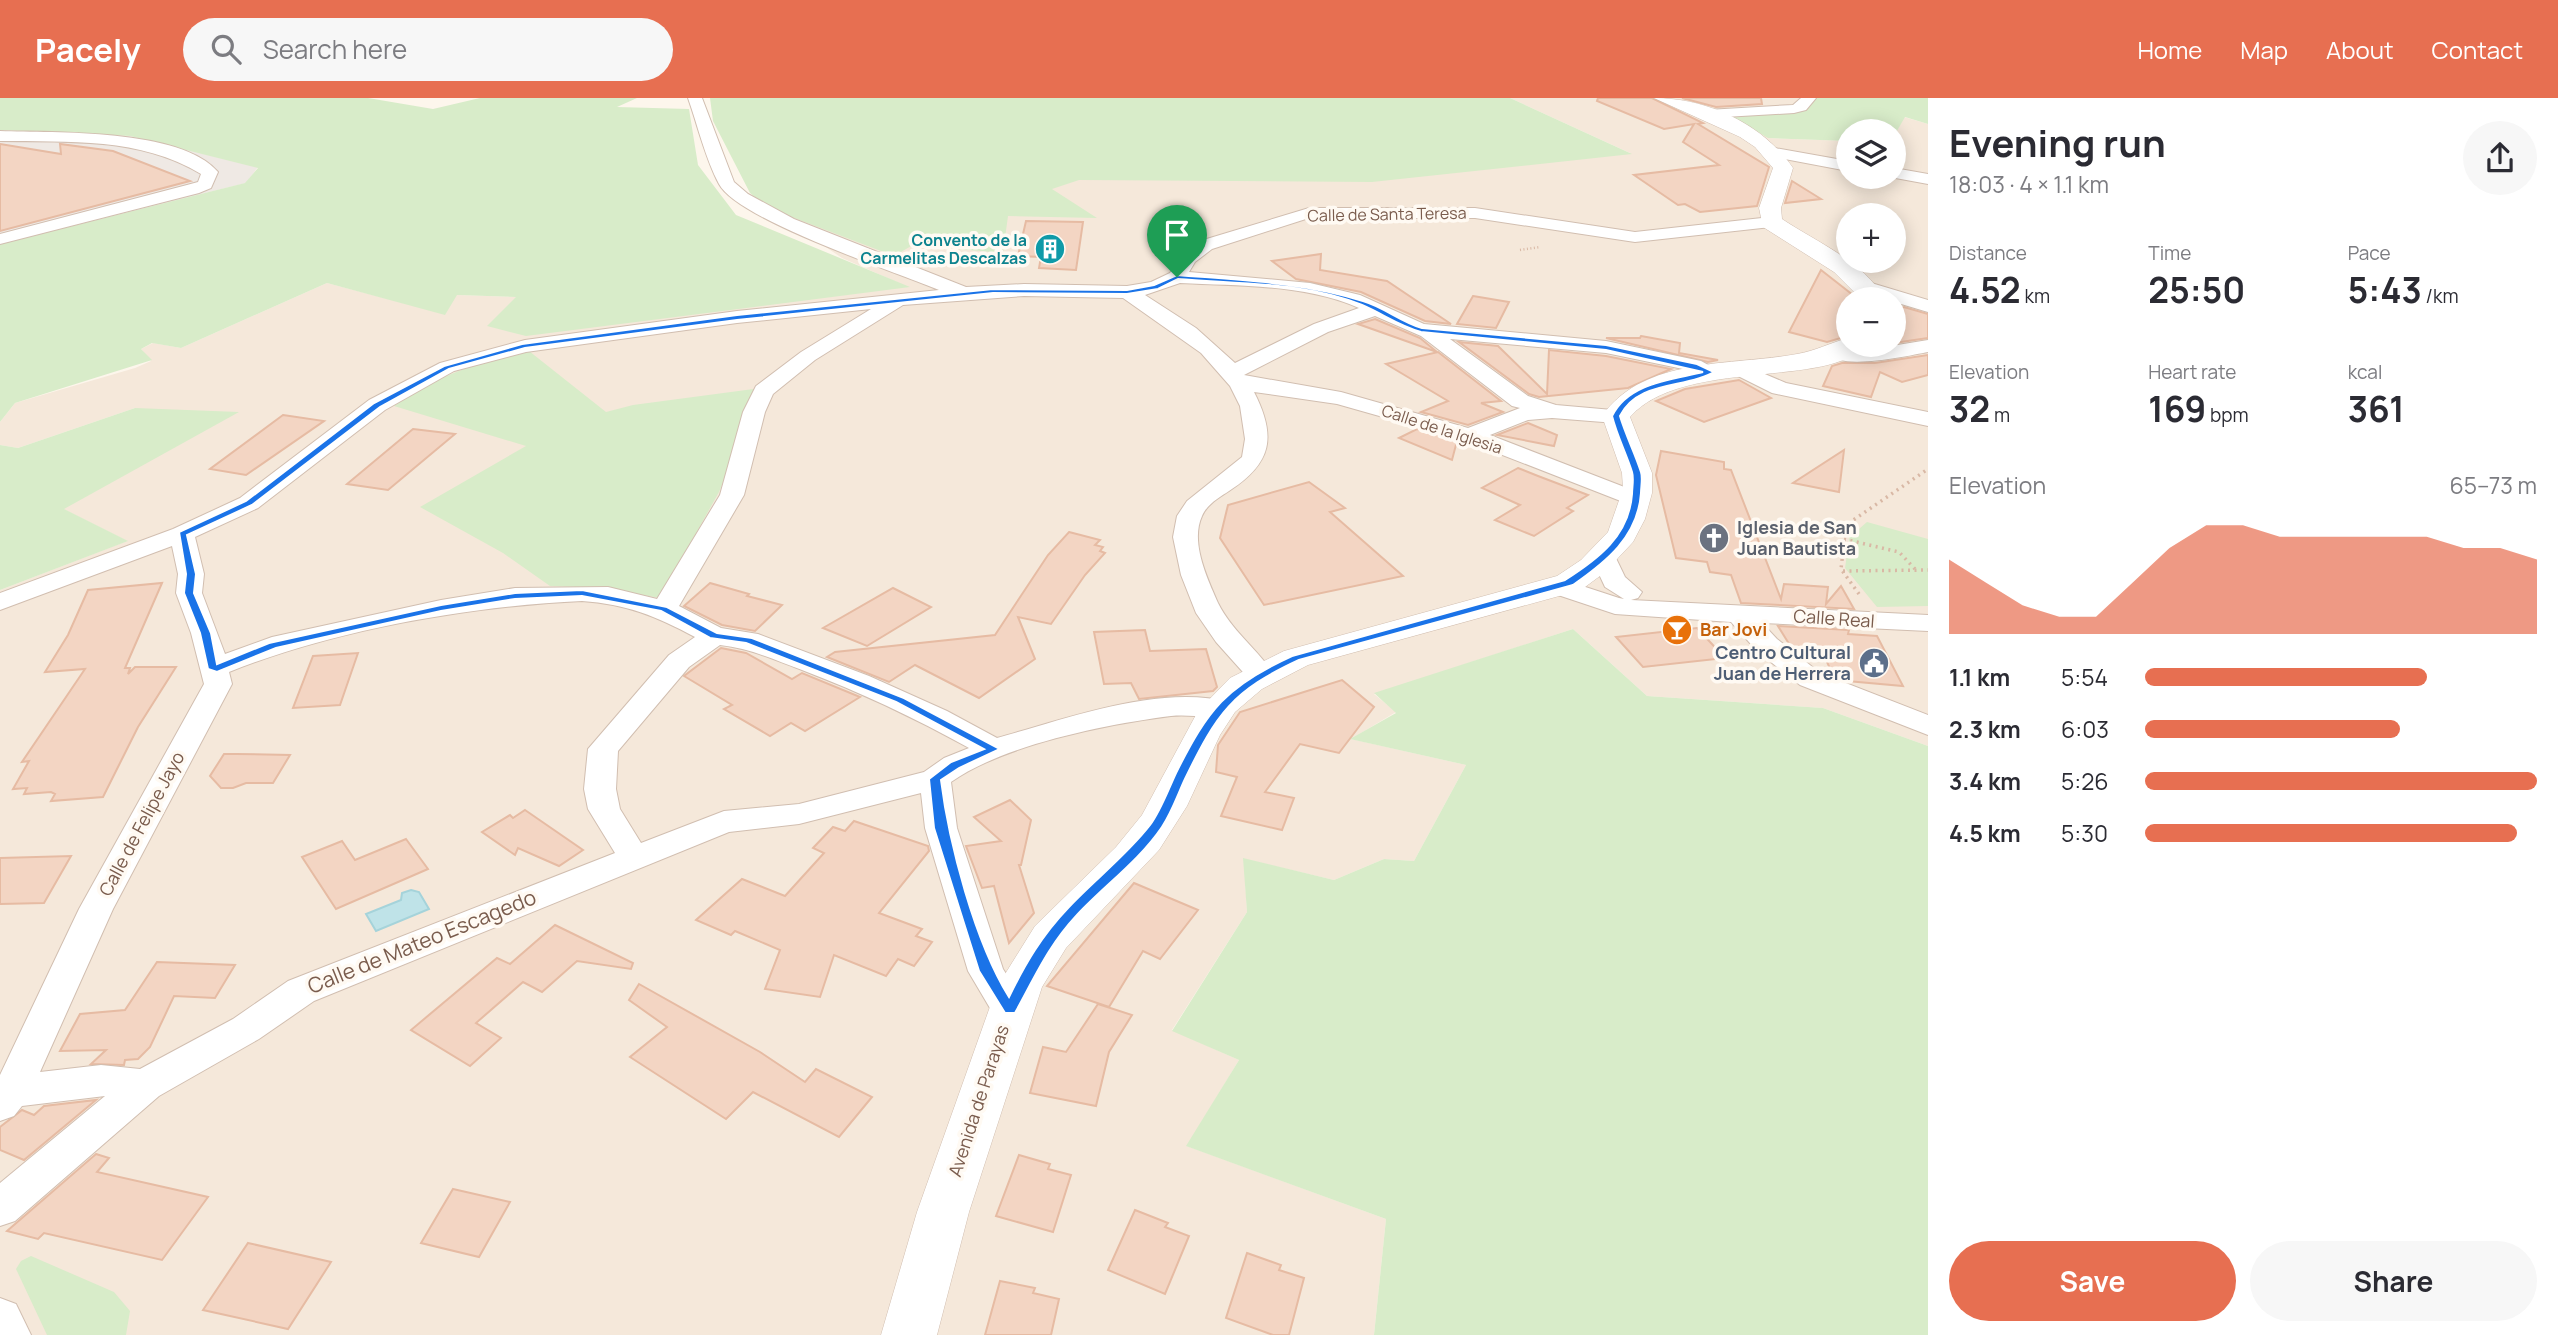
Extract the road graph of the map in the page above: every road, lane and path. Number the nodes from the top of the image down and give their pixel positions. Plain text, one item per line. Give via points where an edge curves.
1 (695, 98) edge
2 (1663, 98) edge
3 (1809, 98) edge
4 (1707, 114) junction
5 (0, 136) edge
6 (1769, 152) junction
7 (1836, 164) edge
8 (1906, 175) edge
9 (1928, 179) edge
10 (1771, 222) junction
11 (0, 239) edge
12 (1177, 277) junction
13 (1860, 287) edge
14 (1127, 292) junction
15 (965, 293) junction
16 (900, 300) junction
17 (1906, 301) edge
18 (1928, 306) edge
19 (1377, 310) junction
20 (1427, 331) junction
21 (1928, 346) edge
22 (1906, 350) edge
23 (1836, 351) edge
24 (1739, 369) junction
25 (1710, 372) junction
26 (1237, 379) junction
27 (1554, 412) junction
28 (1616, 416) junction
29 (1928, 419) edge
30 (1470, 435) junction
31 (1928, 469) edge
32 (1636, 500) junction
33 (182, 534) junction
34 (1844, 539) junction
35 (1604, 556) junction
36 (1916, 570) junction
37 (1928, 570) edge
38 (1843, 571) junction
39 (1564, 584) junction
40 (1629, 592) junction
41 (0, 602) edge
42 (664, 609) junction
43 (1699, 610) junction
44 (1738, 613) junction
45 (1885, 622) junction
46 (1928, 623) edge
47 (714, 636) junction
48 (213, 669) junction
49 (1260, 674) junction
50 (1219, 708) junction
51 (1928, 726) edge
52 (994, 749) junction
53 (935, 779) junction
54 (633, 856) junction
55 (1010, 1010) junction
56 (145, 1085) junction
57 (3, 1097) edge
58 (0, 1208) edge
59 (0, 1318) edge
60 (8, 1335) edge
61 (909, 1335) edge

1 - 15 street via 727,184 742,198 788,223
2 - 4 street
3 - 4 street via 1794,109
4 - 6 street via 1755,137
5 - 11 street via 150,146 186,157 211,172 205,185 193,189
6 - 7 street
6 - 10 street via 1783,168 1770,208
8 - 9 street
10 - 12 street, Calle de Santa Teresa via 1635,237 1475,213 1309,213 1206,245 1188,259
10 - 13 street
12 - 14 street via 1156,287
12 - 19 street via 1309,289
14 - 15 street
14 - 26 street via 1185,332
15 - 16 street
16 - 33 street via 525,345 447,367 377,405 249,503
16 - 42 street via 808,356 764,391 732,495
17 - 18 street
19 - 20 street via 1402,325
19 - 26 street via 1299,340
20 - 25 street via 1606,347
20 - 27 street via 1507,394
21 - 22 street
23 - 24 street
24 - 25 street
24 - 29 street via 1780,388
25 - 28 street via 1647,388 1628,399
26 - 30 street, Calle de la Iglesia via 1351,401
26 - 49 street via 1253,407 1258,447 1237,475 1193,506 1184,544 1214,620
27 - 28 street
27 - 30 street via 1524,414
28 - 32 street, Avenida de Parayas via 1637,474
30 - 32 street, Calle de la Iglesia
31 - 34 path via 1846,525
32 - 35 street, Avenida de Parayas via 1626,533
33 - 41 street
33 - 48 street, Calle de Felipe Jayo via 191,574 189,593
34 - 36 path via 1899,552
34 - 38 path
35 - 39 street, Avenida de Parayas
35 - 40 street via 1614,581
36 - 37 path
36 - 38 path
38 - 45 path via 1868,608
39 - 40 street, Calle Real via 1597,584
39 - 43 street, Calle Real via 1615,606
39 - 49 street, Avenida de Parayas via 1296,658
40 - 43 street, Calle Real
42 - 47 street
42 - 48 street via 582,593 483,600 272,645
43 - 44 street, Calle Real
44 - 45 street, Calle Real
44 - 51 street via 1767,645 1810,679
45 - 46 street, Calle Real
47 - 52 street via 748,640 859,682
47 - 54 street via 679,661 603,749 600,789 604,809
48 - 57 street, Calle de Felipe Jayo via 218,684 96,909 72,967
49 - 50 street, Avenida de Parayas
50 - 52 street, Calle de Mateo Escagedo via 1147,710
50 - 55 street, Avenida de Parayas via 1157,824 1036,956
52 - 53 street, Calle de Mateo Escagedo
53 - 54 street, Calle de Mateo Escagedo via 799,814 724,822
53 - 55 street via 941,828 986,971
54 - 56 street, Calle de Mateo Escagedo via 301,991 246,1029
55 - 61 street, Avenida de Parayas via 957,1168
56 - 57 street via 101,1080
56 - 58 street, Calle de Mateo Escagedo
59 - 60 street

